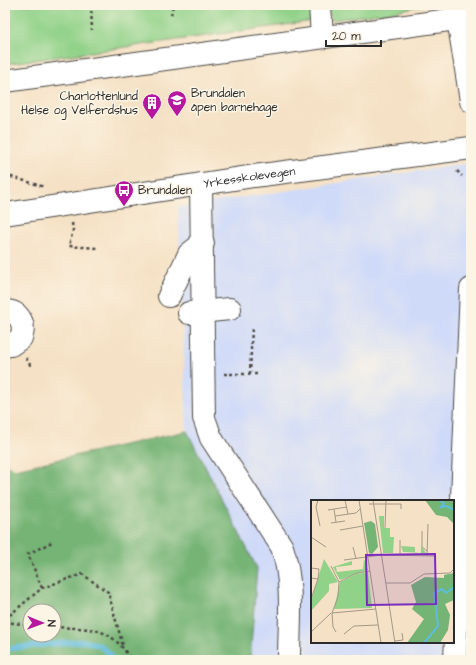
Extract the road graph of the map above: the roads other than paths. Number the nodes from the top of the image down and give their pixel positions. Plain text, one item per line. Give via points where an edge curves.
1 (320, 5) edge
2 (462, 14) edge
3 (322, 37) junction
4 (5, 81) edge
5 (471, 101) edge
6 (471, 148) edge
7 (201, 184) junction
8 (5, 214) edge
9 (202, 243) junction
10 (471, 289) edge
11 (169, 296) dead end
12 (230, 309) dead end
13 (5, 311) edge
14 (196, 313) junction
15 (470, 325) edge
16 (5, 346) edge
17 (469, 406) edge
18 (465, 589) edge
19 (289, 660) edge
20 (455, 660) edge

1 - 3 street
2 - 3 street
2 - 5 street
3 - 4 street
6 - 7 street, Yrkesskolevegen
7 - 8 street, Yrkesskolevegen
7 - 9 street
9 - 11 street via 189,254
9 - 14 street
10 - 15 street
12 - 14 street
13 - 16 street via 18,316 23,326 21,338
14 - 19 street via 199,368 196,399 211,438 274,534 286,560 289,581
15 - 17 street
17 - 18 street
18 - 20 street

